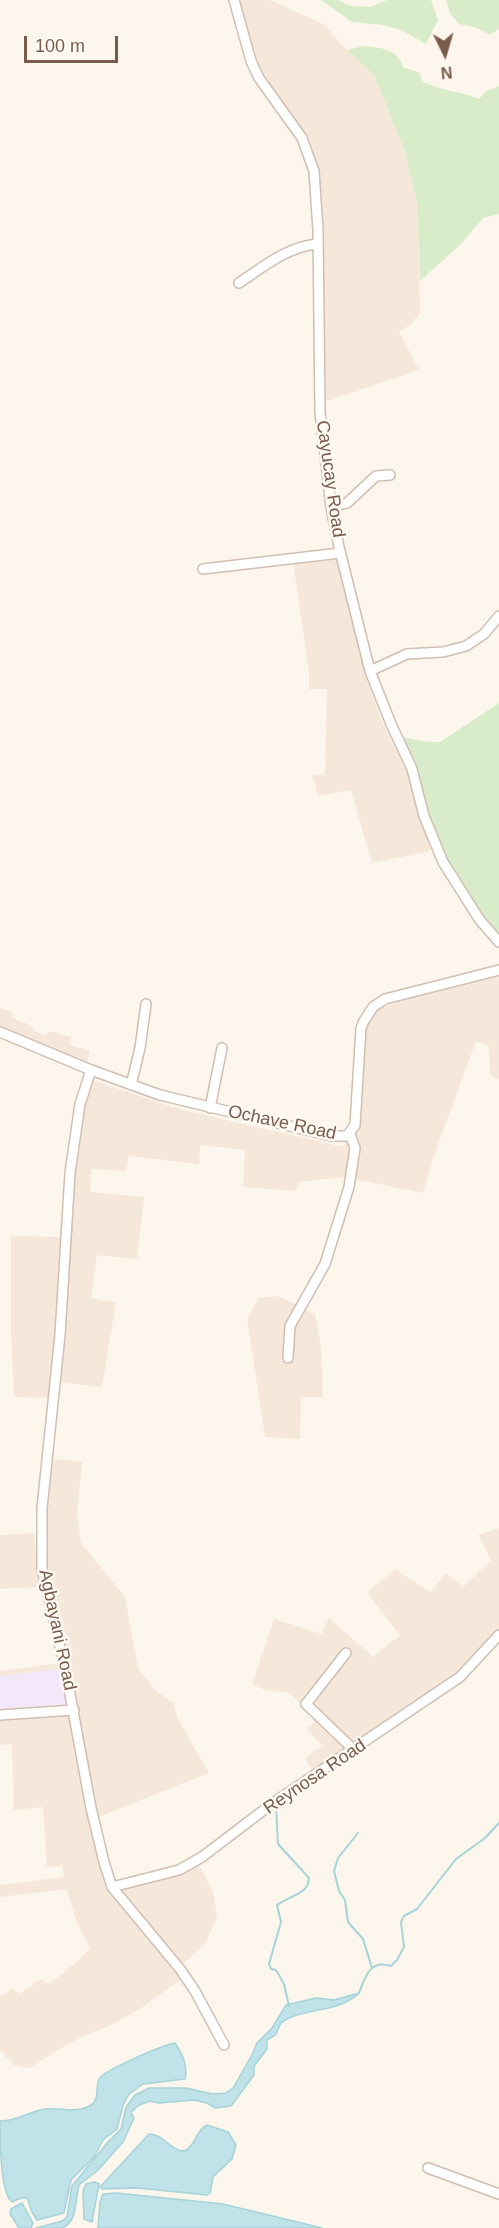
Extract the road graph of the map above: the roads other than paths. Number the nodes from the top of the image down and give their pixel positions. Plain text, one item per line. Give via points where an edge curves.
1 (234, 0) edge
2 (318, 244) junction
3 (239, 284) dead end
4 (390, 475) dead end
5 (331, 507) junction
6 (340, 553) junction
7 (203, 568) dead end
8 (499, 616) edge
9 (370, 670) junction
10 (499, 942) edge
11 (499, 970) edge
12 (146, 1004) dead end
13 (0, 1032) edge
14 (222, 1048) dead end
15 (91, 1070) junction
16 (131, 1085) junction
17 (210, 1108) junction
18 (350, 1134) junction
19 (288, 1359) dead end
20 (499, 1635) edge
21 (346, 1653) dead end
22 (74, 1710) junction
23 (0, 1715) edge
24 (354, 1750) junction
25 (112, 1887) junction
26 (224, 2045) dead end
27 (428, 2168) dead end
28 (499, 2194) edge

1 - 2 street, Cayucay Road via 259,78 308,150 315,182
2 - 3 street via 290,250
2 - 5 street, Cayucay Road via 320,412
4 - 5 street via 376,476 347,503
5 - 6 street, Cayucay Road
6 - 7 street
6 - 9 street, Cayucay Road
8 - 9 street via 466,646 407,654
9 - 10 street, Cayucay Road via 412,769 424,816 443,862 479,919
11 - 18 street, Ochave Road via 392,997 373,1007 362,1028 356,1119
12 - 16 street
13 - 15 street, Ochave Road
14 - 17 street
15 - 16 street, Ochave Road
15 - 22 street, Agbayani Road via 80,1104 70,1173 60,1335 42,1508 42,1569
16 - 17 street, Ochave Road
17 - 18 street, Ochave Road via 331,1136
18 - 19 street via 355,1148 349,1187 328,1256 290,1326
20 - 24 street, Reynosa Road via 460,1677
21 - 24 street via 306,1704
22 - 23 street
22 - 25 street, Agbayani Road via 91,1808
24 - 25 street, Reynosa Road via 189,1865
25 - 26 street, Agbayani Road via 180,1969
27 - 28 street

